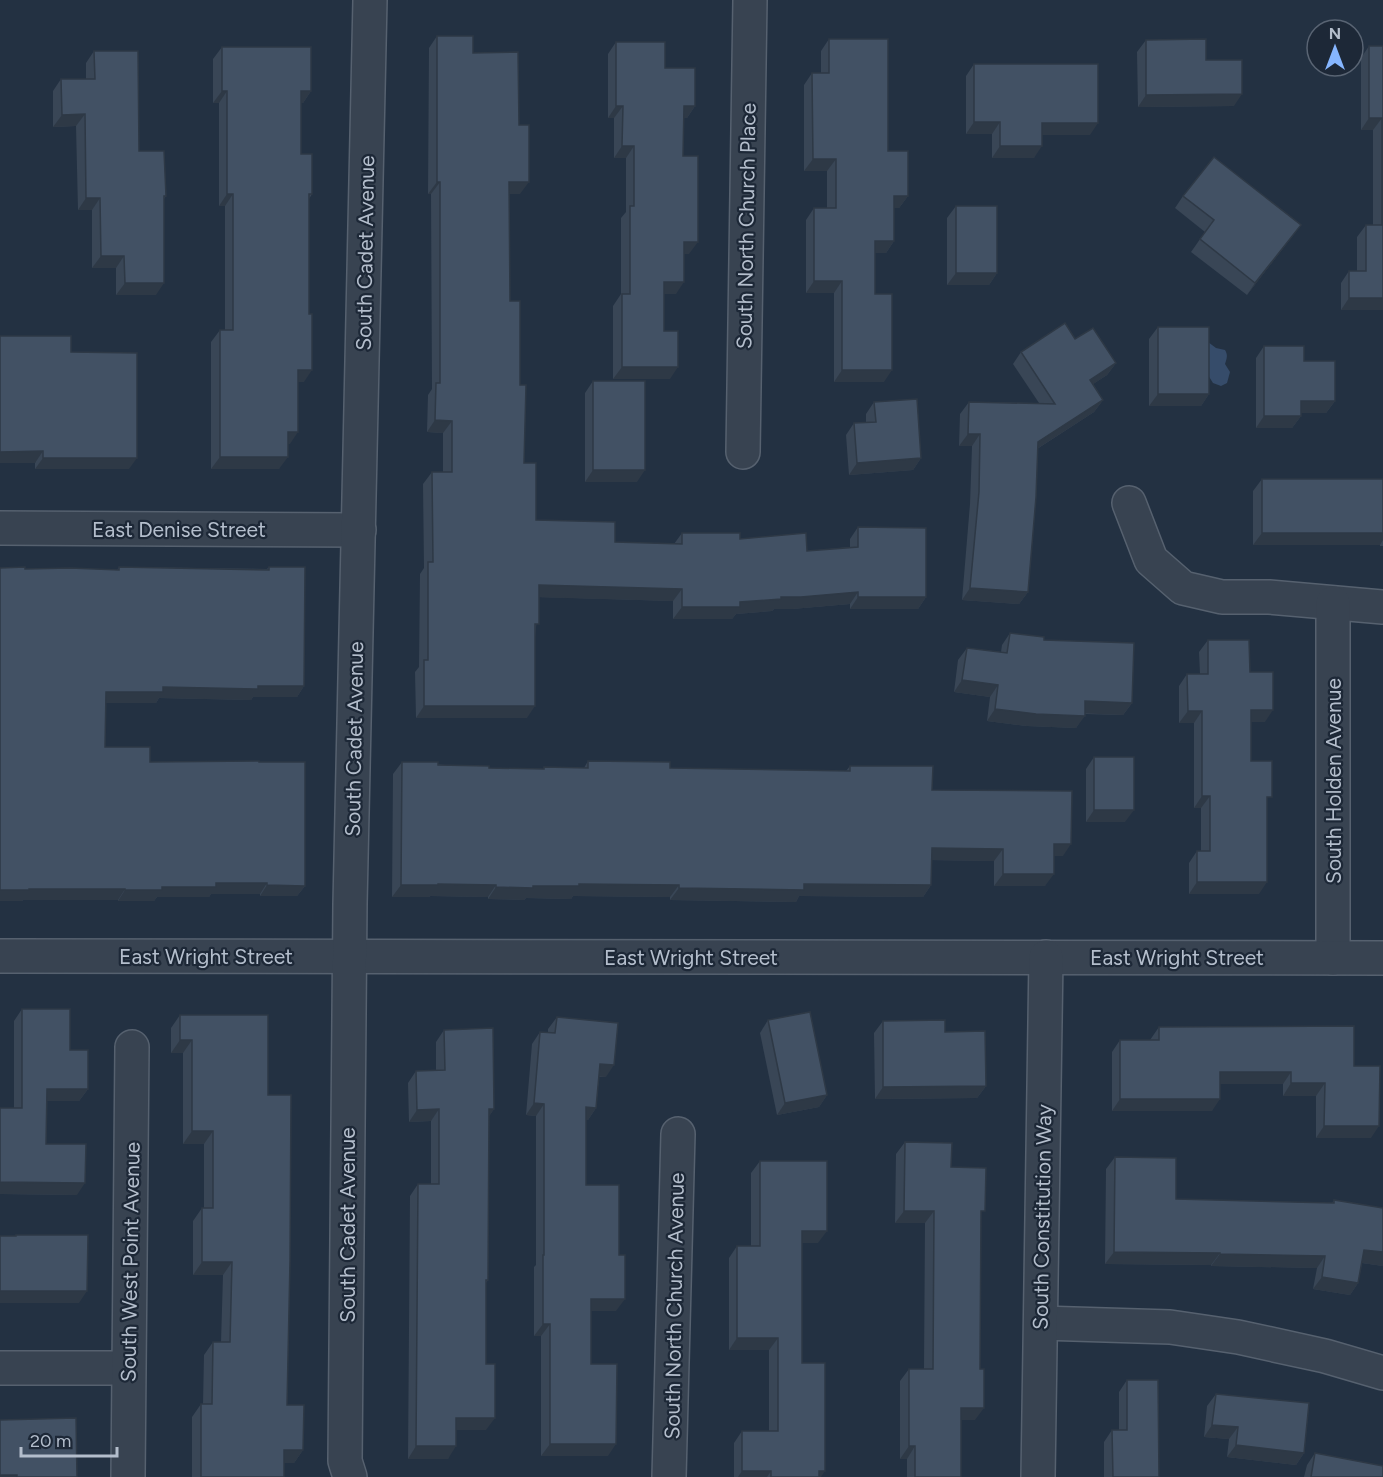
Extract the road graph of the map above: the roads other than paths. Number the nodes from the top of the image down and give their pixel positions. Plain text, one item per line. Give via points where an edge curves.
1 (370, 0) edge
2 (750, 0) edge
3 (743, 452) dead end
4 (1129, 503) dead end
5 (0, 528) edge
6 (359, 530) junction
7 (1333, 603) junction
8 (1383, 607) edge
9 (0, 956) edge
10 (349, 957) junction
11 (1046, 957) junction
12 (1333, 958) junction
13 (1383, 958) edge
14 (132, 1047) dead end
15 (678, 1134) dead end
16 (1041, 1323) junction
17 (0, 1368) edge
18 (129, 1368) junction
19 (1383, 1373) edge
20 (128, 1477) edge
21 (350, 1477) edge
22 (669, 1477) edge
23 (1038, 1477) edge

1 - 6 street, South Cadet Avenue
2 - 3 street, South North Church Place
4 - 7 street via 1151,560 1184,588 1222,597
5 - 6 street, East Denise Street
6 - 10 street, South Cadet Avenue
7 - 8 street
7 - 12 street, South Holden Avenue
9 - 10 street, East Wright Street
10 - 11 street, East Wright Street
10 - 21 street, South Cadet Avenue via 345,1461
11 - 12 street, East Wright Street
11 - 16 street, South Constitution Way
12 - 13 street, East Wright Street
14 - 18 street, South West Point Avenue
15 - 22 street, South North Church Avenue
16 - 19 street via 1170,1327 1249,1339
16 - 23 street, South Constitution Way
17 - 18 street
18 - 20 street, South West Point Avenue

